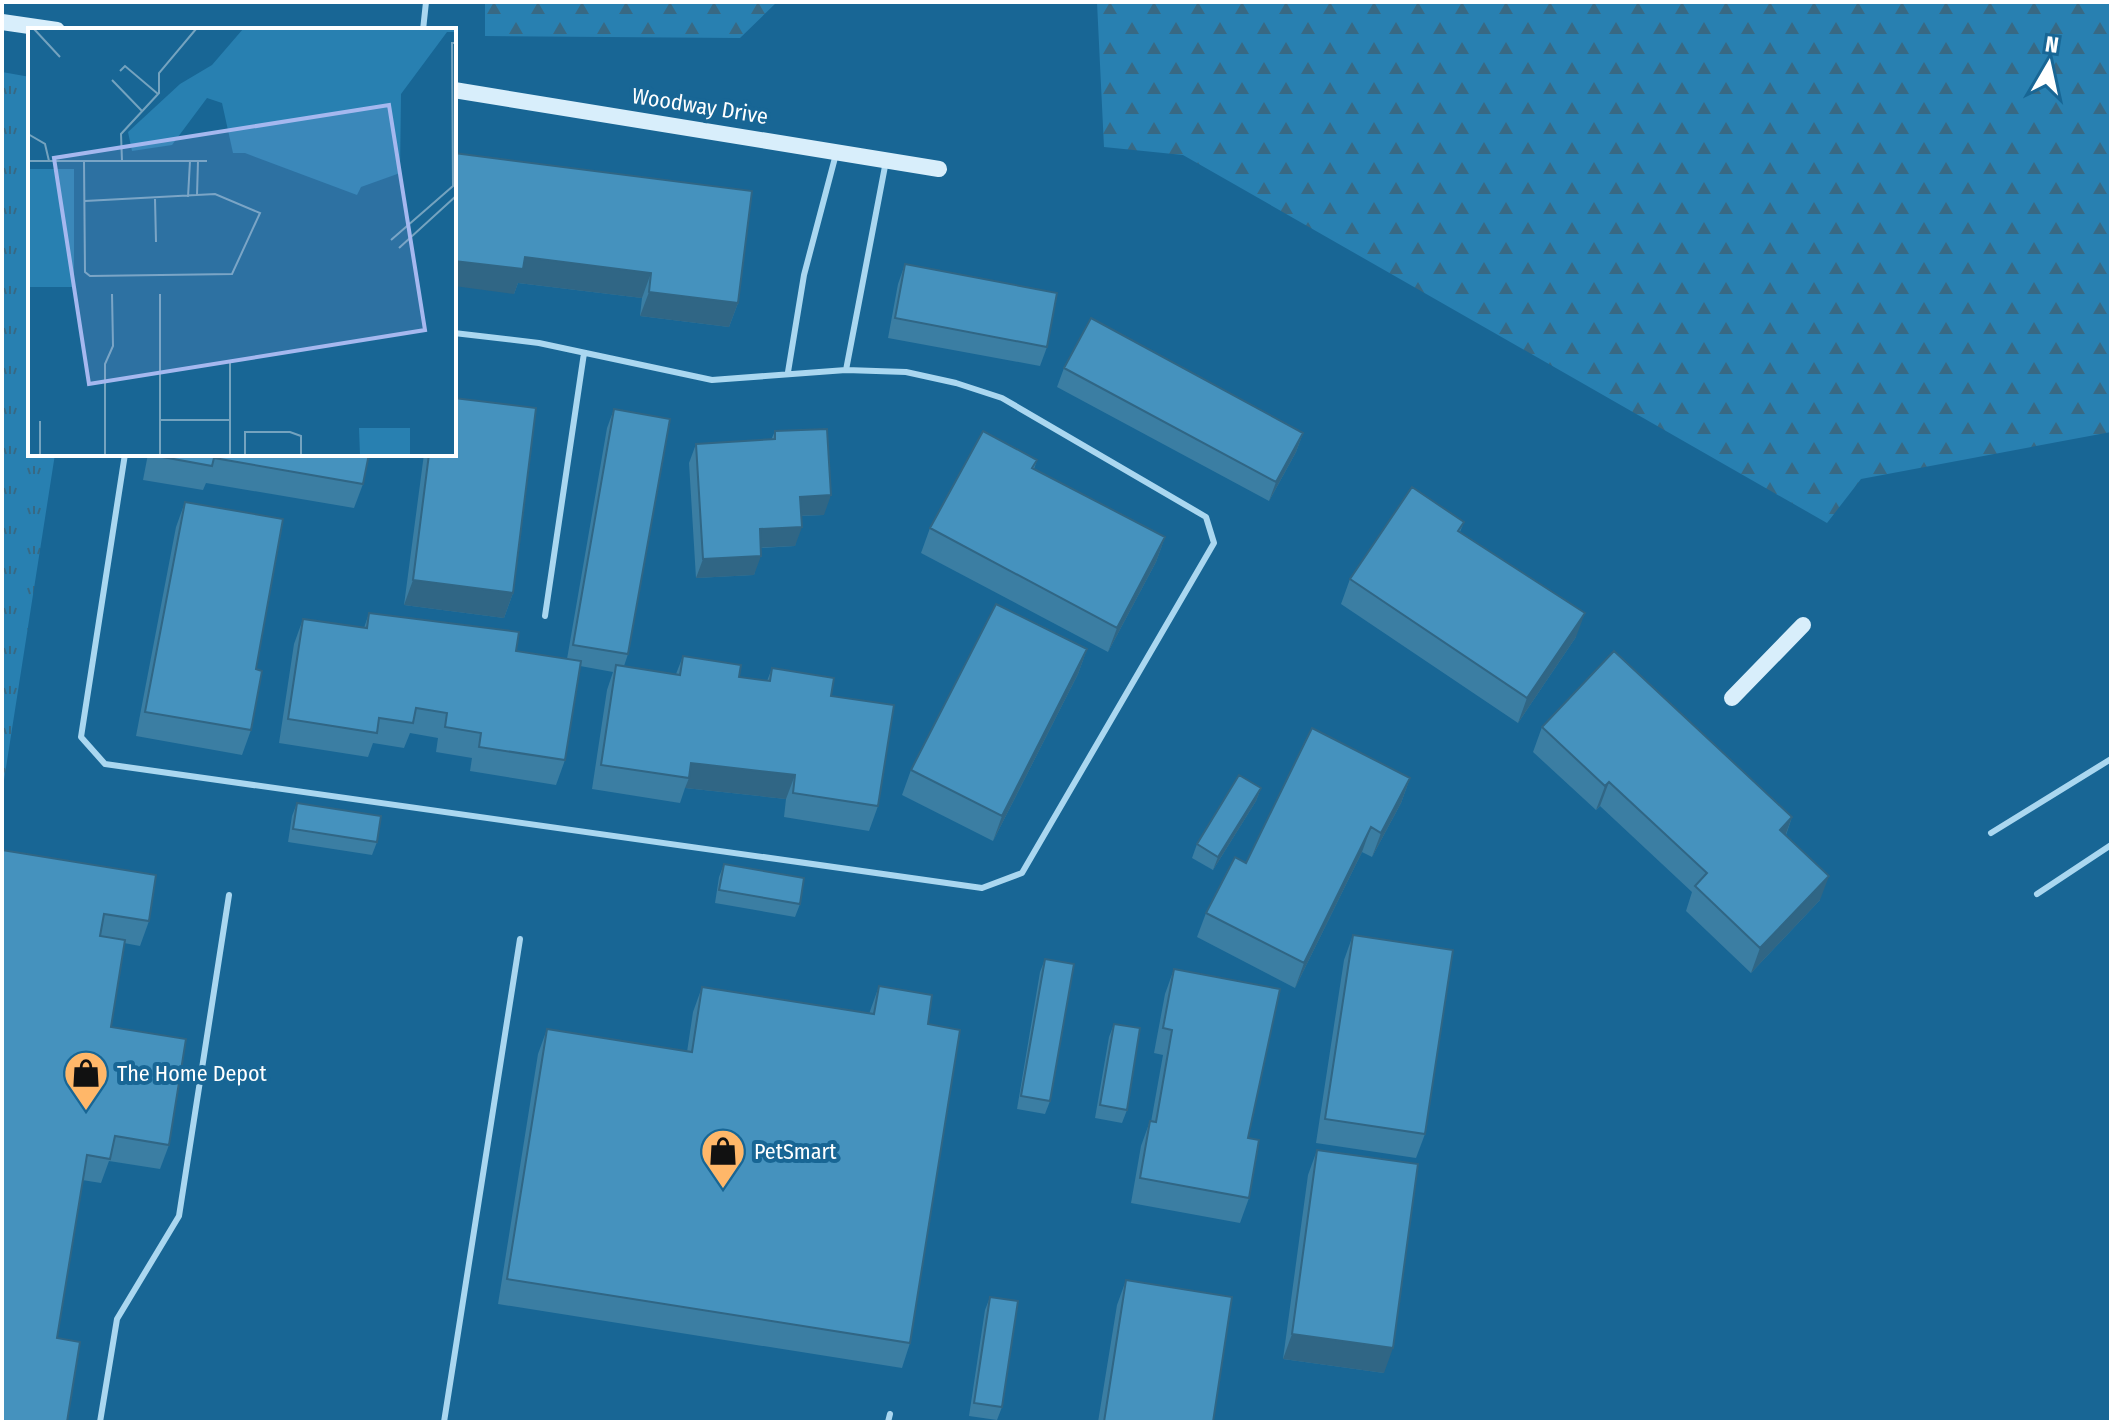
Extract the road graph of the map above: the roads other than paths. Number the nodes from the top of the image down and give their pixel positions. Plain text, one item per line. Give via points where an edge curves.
1 (426, 2) edge
2 (2, 22) edge
3 (43, 28) edge
4 (423, 28) edge
5 (456, 90) edge
6 (836, 151) junction
7 (887, 159) junction
8 (939, 169) dead end
9 (456, 333) edge
10 (584, 353) junction
11 (846, 370) junction
12 (788, 372) junction
13 (125, 456) edge
14 (545, 616) dead end
15 (1803, 625) dead end
16 (1732, 698) dead end
17 (2111, 759) edge
18 (1991, 833) dead end
19 (2111, 845) edge
20 (2037, 894) dead end
21 (229, 895) dead end
22 (520, 939) dead end
23 (890, 1414) dead end
24 (100, 1422) edge
25 (444, 1422) edge
26 (888, 1422) edge

1 - 4 lane
2 - 3 street
5 - 6 street, Woodway Drive
6 - 7 street, Woodway Drive
6 - 12 lane via 804,275
7 - 8 street, Woodway Drive
7 - 11 lane
9 - 10 lane
10 - 12 lane via 712,380
10 - 14 lane
11 - 12 lane
11 - 13 lane via 906,372 1002,398 1206,517 1214,543 1022,873 982,888 105,764 81,737
15 - 16 street
17 - 18 lane
19 - 20 lane
21 - 24 lane via 179,1216 117,1319
22 - 25 lane
23 - 26 lane

